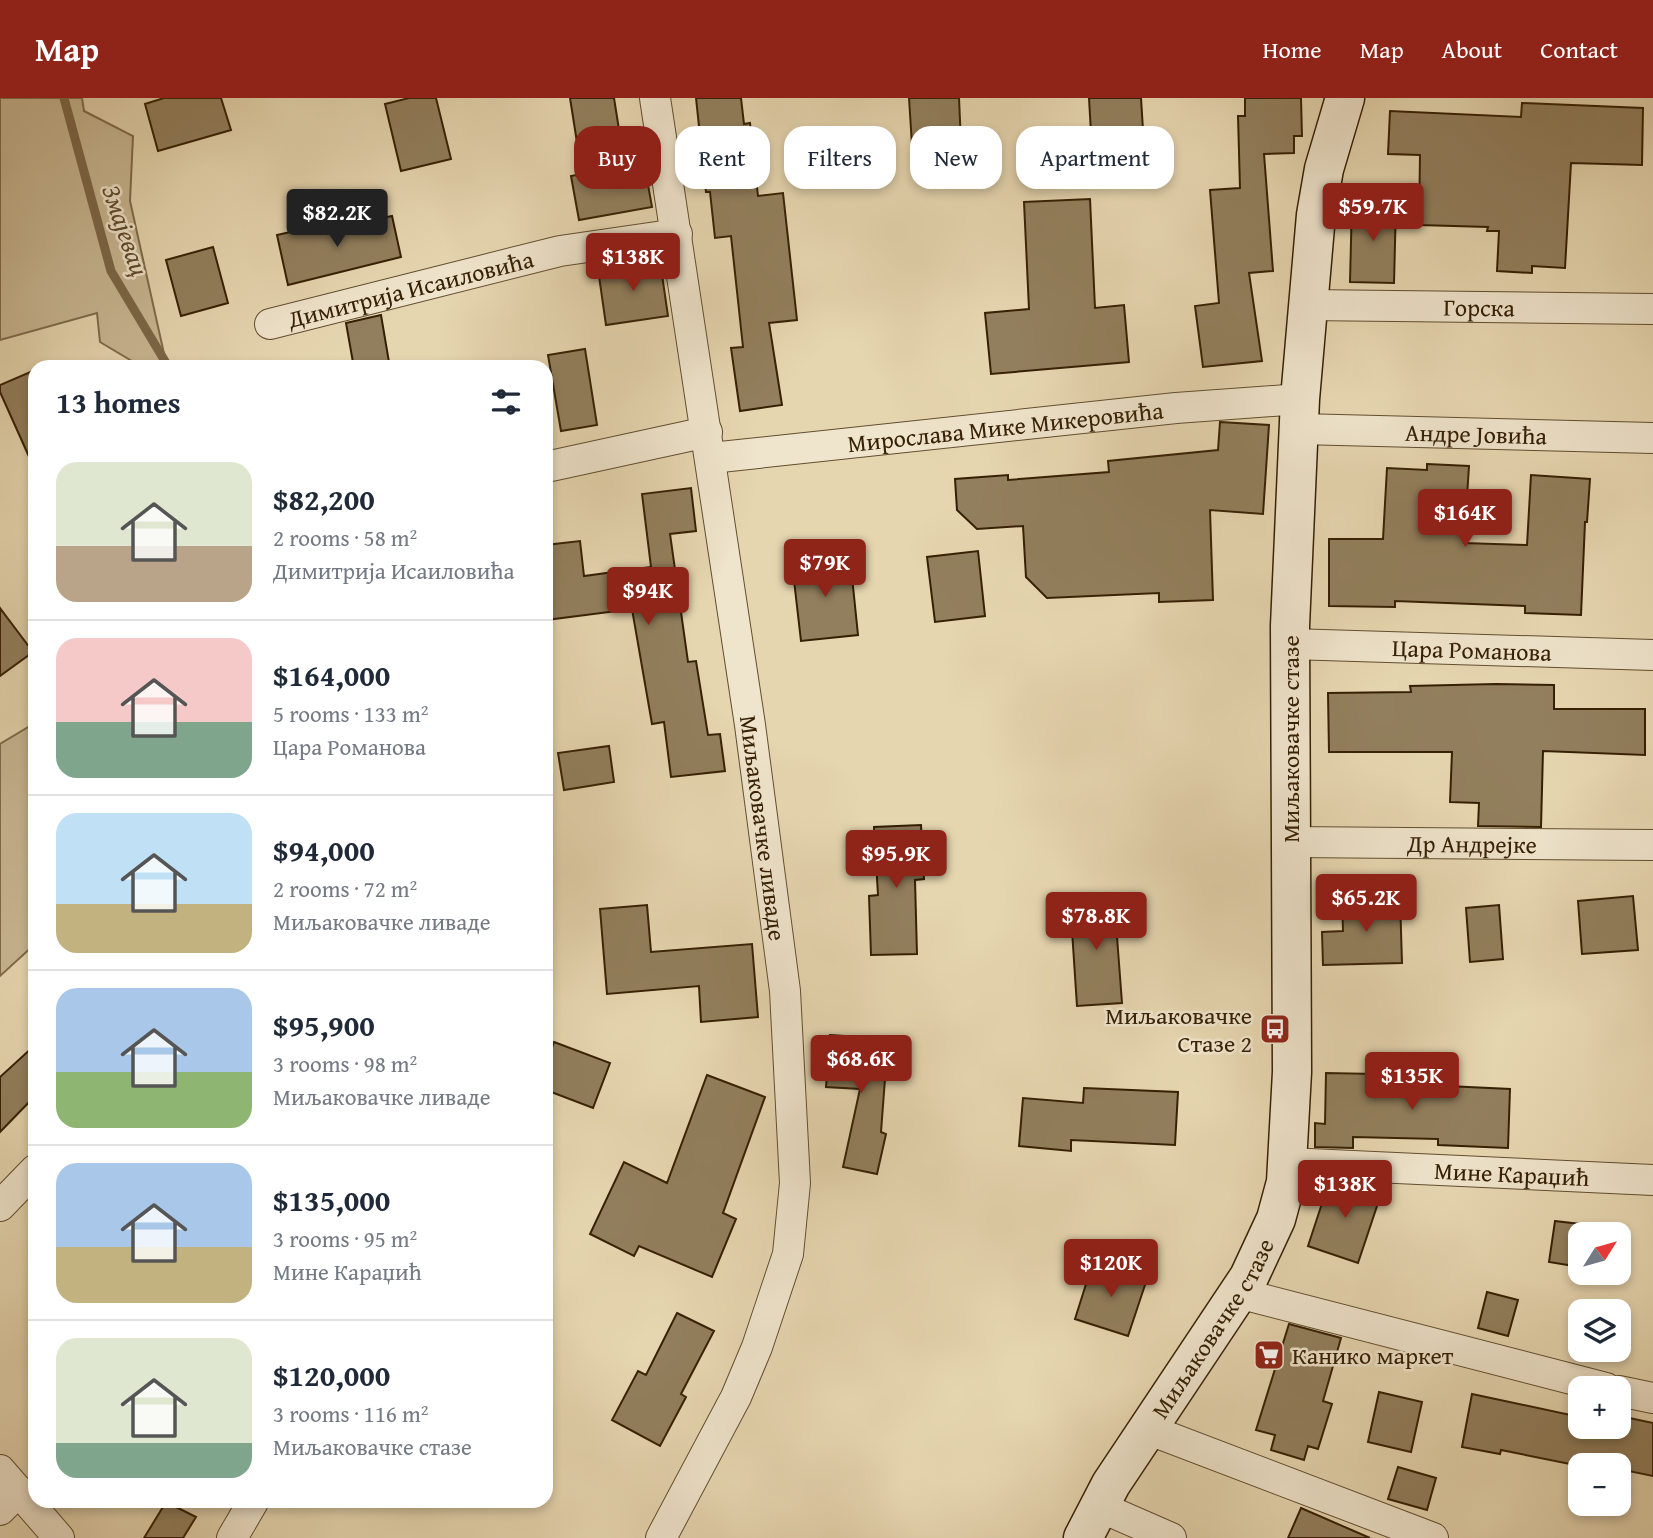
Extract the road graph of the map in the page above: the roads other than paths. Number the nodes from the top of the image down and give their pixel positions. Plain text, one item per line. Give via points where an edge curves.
1 (655, 98) edge
2 (1345, 98) edge
3 (677, 234) junction
4 (1306, 305) junction
5 (1653, 309) edge
6 (270, 324) dead end
7 (1299, 414) junction
8 (1653, 438) edge
9 (709, 445) junction
10 (553, 466) edge
11 (1290, 644) junction
12 (1653, 655) edge
13 (1290, 842) junction
14 (1653, 845) edge
15 (1288, 1163) junction
16 (28, 1177) edge
17 (1653, 1180) edge
18 (0, 1206) edge
19 (1238, 1293) junction
20 (1568, 1378) edge
21 (1631, 1393) edge
22 (1653, 1398) edge
23 (1147, 1429) junction
24 (6, 1490) edge
25 (250, 1508) edge
26 (1092, 1522) edge
27 (59, 1538) edge
28 (232, 1538) edge
29 (662, 1538) edge
30 (1171, 1538) edge
31 (1433, 1538) edge

1 - 3 street, Миљаковачке ливаде
2 - 4 street, Миљаковачке стазе via 1324,169
3 - 6 street, Димитрија Исаиловића via 560,251
3 - 9 street, Миљаковачке ливаде
4 - 5 street, Горска
4 - 7 street, Миљаковачке стазе
7 - 8 street, Андре Јовића
7 - 9 street, Мирослава Мике Микеровића via 1176,408
7 - 11 street, Миљаковачке стазе
9 - 10 street, Мирослава Мике Микеровића
9 - 29 street, Миљаковачке ливаде via 785,991 795,1184 788,1254 766,1323 736,1397
11 - 12 street, Цара Романова
11 - 13 street, Миљаковачке стазе
13 - 14 street, Др Андрејке
13 - 15 street, Миљаковачке стазе
15 - 17 street, Мине Караџић
15 - 19 street, Миљаковачке стазе via 1276,1219
16 - 18 street
19 - 20 street
19 - 23 street, Миљаковачке стазе
21 - 22 street
23 - 26 street, Миљаковачке стазе
23 - 31 street
24 - 27 street
25 - 28 street
26 - 30 street

